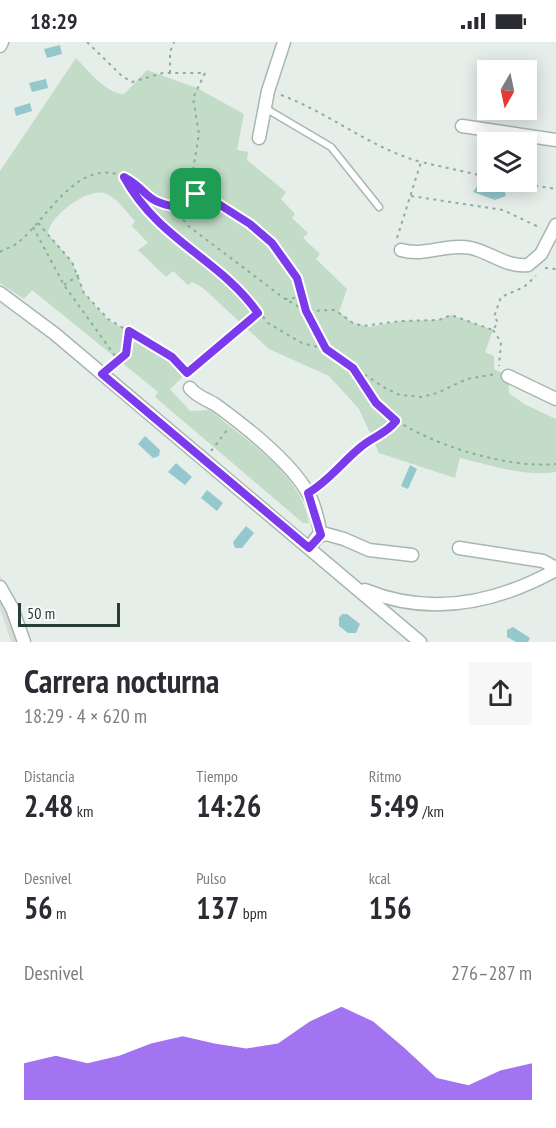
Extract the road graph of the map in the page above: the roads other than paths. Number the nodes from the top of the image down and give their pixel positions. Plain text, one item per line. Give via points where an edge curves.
1 (284, 42) edge
2 (265, 107) junction
3 (462, 126) dead end
4 (259, 138) dead end
5 (556, 140) edge
6 (379, 207) dead end
7 (554, 229) edge
8 (401, 250) road end
9 (0, 293) edge
10 (508, 376) road end
11 (190, 388) road end
12 (556, 399) edge
13 (321, 535) junction
14 (309, 548) junction
15 (459, 548) dead end
16 (412, 555) dead end
17 (556, 569) edge
18 (356, 586) junction
19 (0, 587) edge
20 (414, 604) junction
21 (396, 621) junction
22 (24, 642) edge
23 (420, 642) edge

1 - 2 street
2 - 4 street
2 - 6 lane via 331,147
3 - 5 street
7 - 8 street via 541,254 528,266 464,247 420,253
9 - 14 street
10 - 12 street
11 - 13 street via 277,457 308,493
13 - 14 street
13 - 16 street via 378,552
14 - 18 street
15 - 17 street via 543,561
17 - 20 street via 512,592 478,602
18 - 20 street
18 - 21 street
19 - 22 street
20 - 21 street
21 - 23 street

